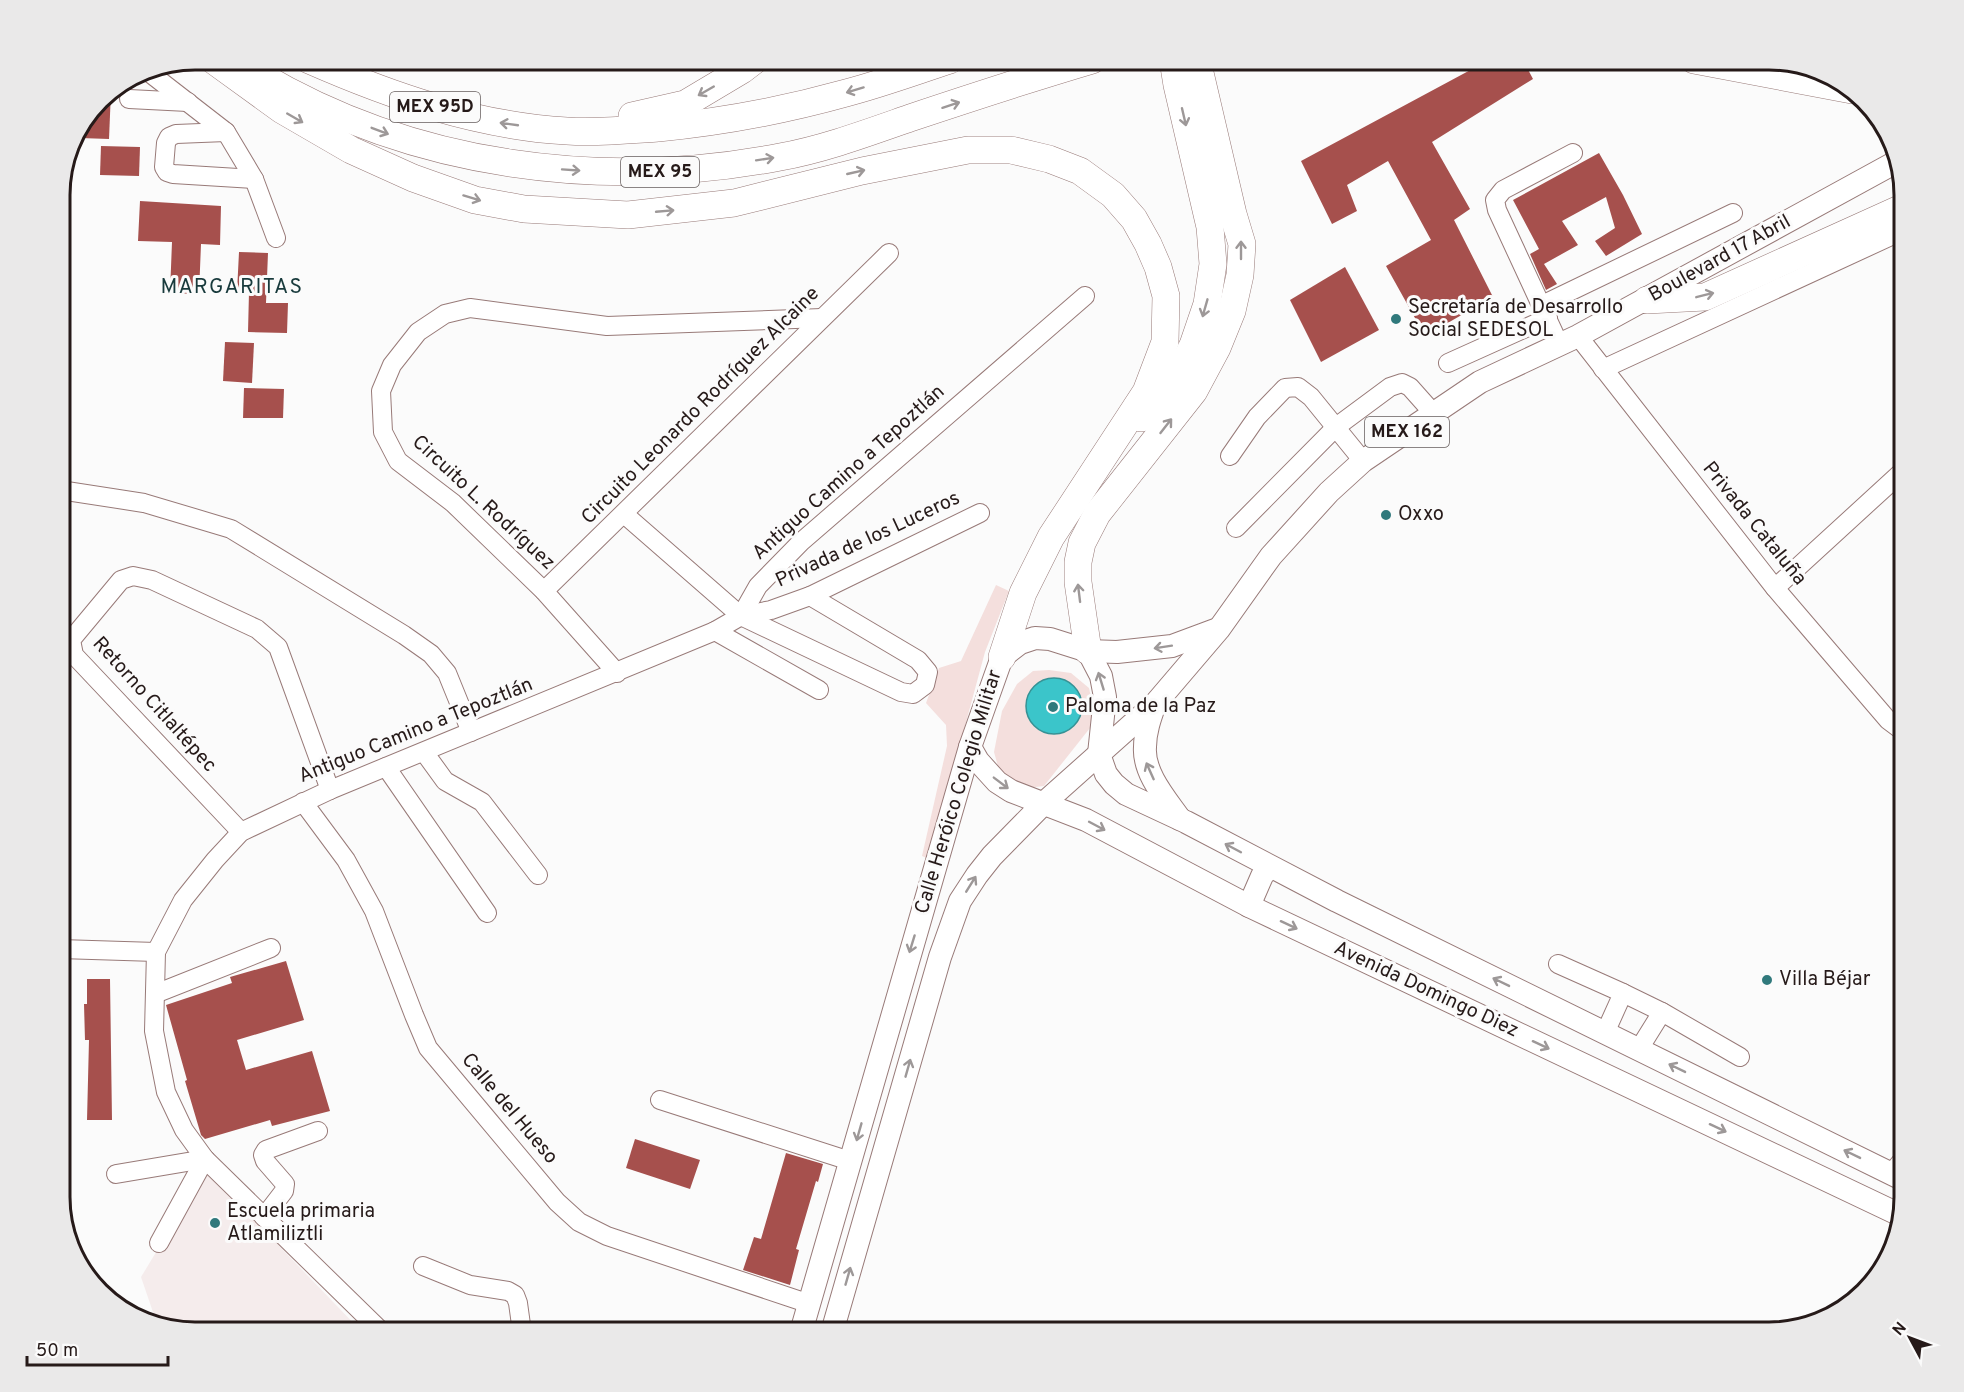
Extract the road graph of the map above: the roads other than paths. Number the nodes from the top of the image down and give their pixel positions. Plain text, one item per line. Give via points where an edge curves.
1 (227, 70) edge
2 (250, 70) edge
3 (332, 70) edge
4 (742, 70) edge
5 (918, 70) edge
6 (1059, 70) edge
7 (1175, 70) edge
8 (1199, 70) edge
9 (1747, 70) edge
10 (156, 77) edge
11 (1828, 85) edge
12 (129, 99) dead end
13 (188, 102) junction
14 (567, 131) junction
15 (226, 132) junction
16 (1573, 153) dead end
17 (1889, 166) edge
18 (254, 179) junction
19 (1894, 212) edge
20 (1733, 213) dead end
21 (1894, 235) edge
22 (276, 238) dead end
23 (889, 253) dead end
24 (1085, 296) dead end
25 (1647, 300) junction
26 (1545, 312) junction
27 (822, 318) junction
28 (1569, 340) junction
29 (1448, 363) dead end
30 (1603, 369) junction
31 (1434, 414) junction
32 (1336, 427) junction
33 (1109, 448) junction
34 (1230, 456) dead end
35 (1364, 461) junction
36 (1894, 479) edge
37 (71, 492) edge
38 (980, 513) dead end
39 (624, 514) junction
40 (1236, 528) dead end
41 (1775, 588) junction
42 (544, 591) junction
43 (810, 596) junction
44 (741, 616) junction
45 (1219, 629) junction
46 (715, 631) junction
47 (1088, 651) junction
48 (1002, 657) junction
49 (617, 673) junction
50 (819, 690) dead end
51 (1155, 704) junction
52 (1894, 724) edge
53 (471, 732) junction
54 (970, 747) junction
55 (424, 752) junction
56 (1098, 754) junction
57 (386, 767) junction
58 (330, 790) junction
59 (303, 802) junction
60 (1044, 803) junction
61 (1181, 820) junction
62 (241, 832) junction
63 (1269, 867) junction
64 (538, 875) dead end
65 (1249, 906) junction
66 (487, 913) dead end
67 (271, 948) dead end
68 (71, 949) edge
69 (156, 952) junction
70 (1558, 964) dead end
71 (1623, 993) junction
72 (155, 994) junction
73 (1662, 1012) junction
74 (1605, 1033) junction
75 (1640, 1050) junction
76 (1740, 1057) dead end
77 (660, 1100) dead end
78 (318, 1131) dead end
79 (205, 1159) junction
80 (850, 1161) junction
81 (1894, 1168) edge
82 (116, 1174) dead end
83 (1892, 1211) edge
84 (264, 1216) junction
85 (159, 1243) dead end
86 (423, 1266) dead end
87 (810, 1304) junction
88 (372, 1322) edge
89 (521, 1322) edge
90 (804, 1322) edge
91 (835, 1322) edge

1 -> 33 highway via 282,110 351,150 475,200 524,209 628,215 734,203 968,150 1011,150 1080,171 1113,195 1134,219 1149,244 1166,296 1165,342 1146,392
2 -> 6 highway, MEX 95 via 342,117 446,152 491,162 628,173 715,167 781,157 847,140
14 -> 3 highway, MEX 95D via 459,115
4 -> 14 highway via 684,104
5 -> 14 highway, MEX 95 via 846,93 718,120 622,131
7 -> 33 highway via 1210,227 1213,264 1207,304 1175,381
47 -> 8 highway via 1078,582 1082,543 1097,514 1194,391 1232,311 1240,275 1242,244
9 - 11 highway
10 - 13 street
12 - 13 street
13 - 15 street
15 - 18 street
15 - 18 street via 169,137 164,167 173,174
16 - 26 street, Privada Cataluña via 1503,190 1496,200 1497,210
17 - 25 main road, Boulevard 17 Abril / MEX 162
18 - 22 street
25 -> 19 highway via 1705,297
20 - 26 street
21 - 30 street
23 - 27 street, Circuito Leonardo Rodríguez Alcaine
24 - 44 street, Antiguo Camino a Tepoztlán via 801,542 758,586
25 - 28 main road, Boulevard 17 Abril / MEX 162
26 - 28 street, Privada Cataluña
26 - 29 street
27 - 39 street, Circuito Leonardo Rodríguez Alcaine
27 - 42 street, Circuito L. Rodríguez via 607,326 470,308 445,314 418,333 392,366 381,391 383,432 398,461 453,503
28 - 30 street, Privada Cataluña
28 - 31 main road, Boulevard 17 Abril / MEX 162 via 1480,382
30 - 41 street, Privada Cataluña
31 - 32 street via 1402,383 1390,387
31 - 35 main road, Boulevard 17 Abril / MEX 162
32 - 34 street via 1298,387 1285,388 1257,417
32 - 35 street
32 - 40 street
33 - 48 highway via 1051,537 1023,593
35 - 45 main road, Boulevard 17 Abril / MEX 162 via 1329,492 1271,556
36 - 41 street
37 - 53 street via 144,503 231,529 431,654 447,673
38 - 43 street, Privada de los Luceros
39 - 42 street, Circuito Leonardo Rodríguez Alcaine
39 - 44 street
41 - 52 street, Privada Cataluña
42 - 49 street, Circuito L. Rodríguez
43 - 44 street, Privada de los Luceros
43 - 44 street via 918,660 928,672 925,685 913,694 901,692
44 - 46 street, Antiguo Camino a Tepoztlán
45 -> 47 main road via 1172,646
45 - 51 main road, Boulevard 17 Abril / MEX 162
46 - 49 street, Antiguo Camino a Tepoztlán
46 - 50 street
47 - 48 main road, Calle Heróico Colegio Militar via 1035,638 1020,643
56 -> 47 main road via 1105,697 1101,676
48 - 54 main road, Calle Heróico Colegio Militar
49 - 53 street, Antiguo Camino a Tepoztlán
51 - 56 main road, Boulevard 17 Abril / MEX 162
61 -> 51 main road via 1146,763 1144,749
53 - 55 street, Antiguo Camino a Tepoztlán
54 -> 60 main road, Avenida Domingo Diez via 998,782
54 -> 80 main road, Calle Heróico Colegio Militar
55 - 57 street, Antiguo Camino a Tepoztlán
55 - 64 street via 446,782 482,802
56 - 60 main road, Calle Heróico Colegio Militar
56 - 61 main road, Avenida Domingo Diez via 1106,774 1126,794
57 - 58 street, Antiguo Camino a Tepoztlán
57 - 66 street
58 - 59 street, Antiguo Camino a Tepoztlán
58 - 62 street, Retorno Citlaltépec via 278,646 257,629 152,580 133,576 121,580 71,640 74,655
59 - 62 street, Antiguo Camino a Tepoztlán
59 - 87 street, Calle del Hueso via 346,860 374,910 428,1048 557,1202 579,1222 608,1236
60 -> 65 main road, Avenida Domingo Diez via 1086,820
91 -> 60 main road, Calle Heróico Colegio Militar via 940,957 960,901 992,856
63 -> 61 main road, Avenida Domingo Diez
62 - 69 street, Antiguo Camino a Tepoztlán via 183,900
63 - 65 main road
74 -> 63 main road, Avenida Domingo Diez
65 -> 83 main road, Avenida Domingo Diez
67 - 72 street
68 - 69 street
69 - 72 street, Antiguo Camino a Tepoztlán
70 - 71 street
71 - 73 street
71 - 74 street
72 - 79 street, Antiguo Camino a Tepoztlán via 154,1031 166,1092 184,1130
73 - 75 street
73 - 76 street
74 - 75 main road, Avenida Domingo Diez
81 -> 75 main road, Avenida Domingo Diez
77 - 80 street
78 - 84 street via 266,1150 265,1161 285,1184 284,1191
79 - 82 street
79 - 84 street, Antiguo Camino a Tepoztlán
79 - 85 street
80 - 87 main road, Calle Heróico Colegio Militar
84 - 88 street, Antiguo Camino a Tepoztlán
86 - 89 street via 470,1285 515,1295
87 - 90 main road, Calle Heróico Colegio Militar

